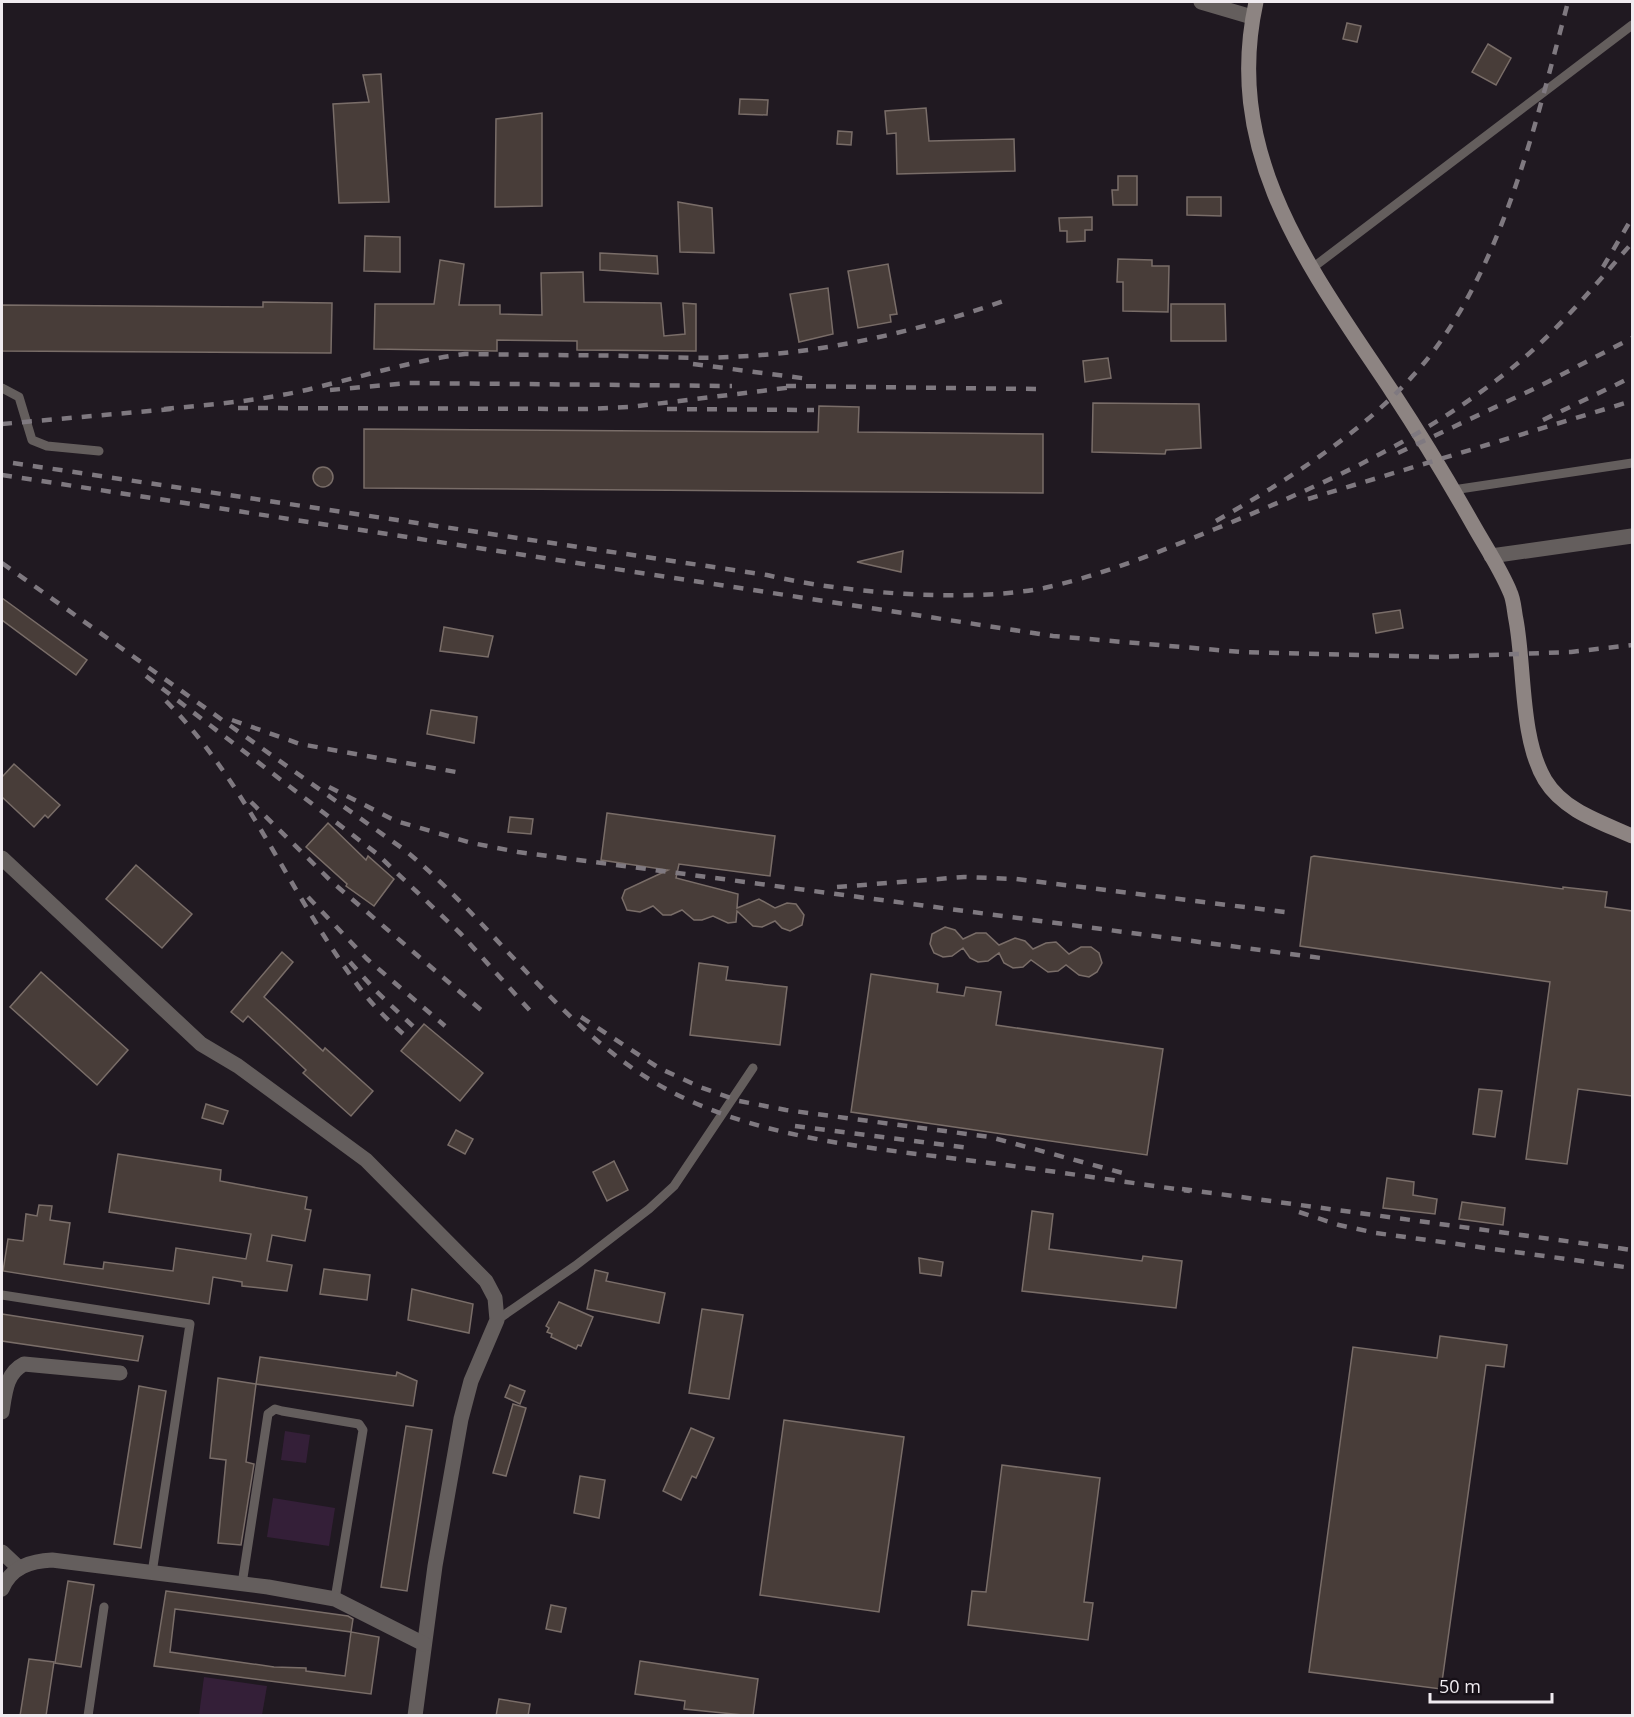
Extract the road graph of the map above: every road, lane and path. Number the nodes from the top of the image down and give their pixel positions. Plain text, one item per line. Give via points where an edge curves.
1 (1201, 2) edge
2 (1256, 2) edge
3 (1252, 17) junction
4 (1632, 24) edge
5 (1311, 269) junction
6 (2, 388) edge
7 (99, 451) dead end
8 (1632, 463) edge
9 (1454, 490) junction
10 (1632, 536) edge
11 (1491, 556) junction
12 (1632, 836) edge
13 (2, 858) edge
14 (753, 1068) dead end
15 (2, 1295) edge
16 (497, 1320) junction
17 (120, 1373) dead end
18 (2, 1412) edge
19 (2, 1552) edge
20 (19, 1568) junction
21 (152, 1573) junction
22 (242, 1584) junction
23 (2, 1589) edge
24 (335, 1599) junction
25 (104, 1607) dead end
26 (424, 1644) junction
27 (88, 1716) edge
28 (415, 1716) edge

1 - 3 street
2 - 3 street
3 - 5 street via 1252,125 1272,195
4 - 5 lane
5 - 9 street
6 - 7 lane via 19,397 32,440 47,446
8 - 9 lane
9 - 11 street
10 - 11 street
11 - 12 street via 1511,593 1530,736 1540,770 1557,795 1582,815
13 - 16 street via 201,1044 238,1066 366,1160 486,1281 495,1298
14 - 16 lane via 674,1186 575,1266
15 - 21 lane via 190,1324
16 - 26 street via 471,1381 461,1419
17 - 18 street via 24,1364 14,1368 7,1383
19 - 20 street
20 - 21 street via 52,1560
20 - 23 street
21 - 22 street
22 - 24 street
22 - 24 lane via 268,1414 274,1409 359,1424 363,1430
24 - 26 street
25 - 27 lane
26 - 28 street

